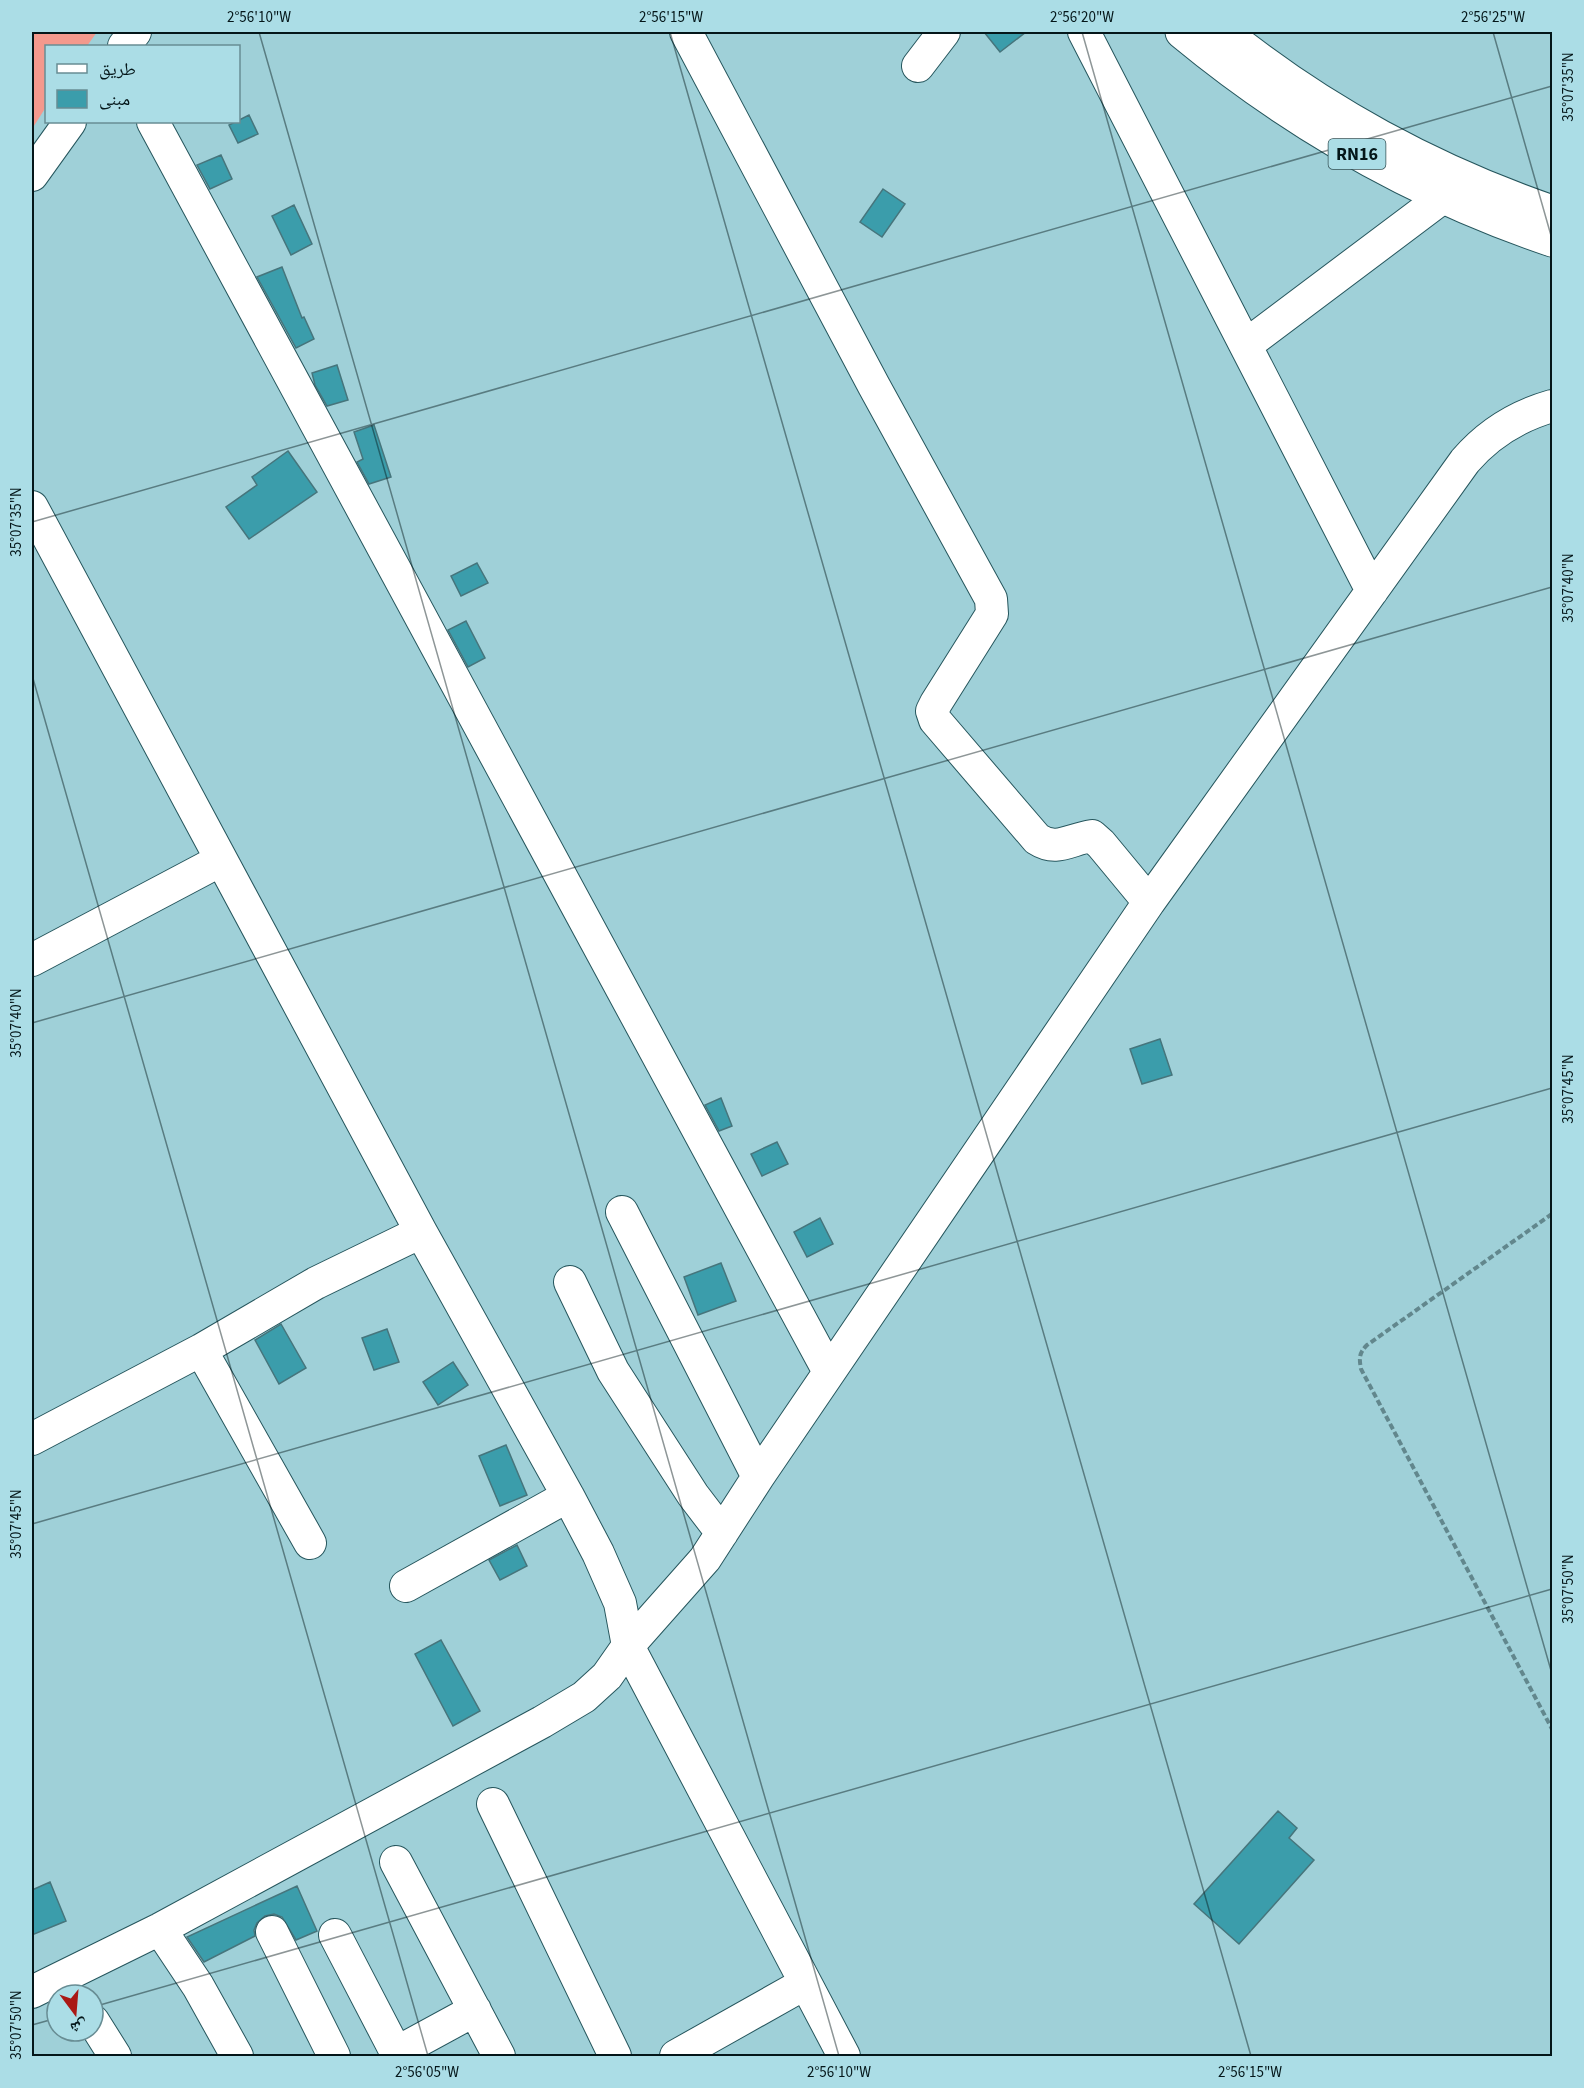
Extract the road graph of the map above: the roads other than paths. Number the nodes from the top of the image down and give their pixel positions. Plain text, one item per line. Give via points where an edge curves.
1 (135, 32) edge
2 (686, 32) edge
3 (944, 32) edge
4 (1084, 32) edge
5 (1182, 32) edge
6 (1224, 32) edge
7 (125, 45) edge
8 (918, 66) dead end
9 (69, 123) edge
10 (154, 123) edge
11 (32, 175) edge
12 (1443, 198) junction
13 (1552, 212) edge
14 (1552, 240) edge
15 (1246, 345) junction
16 (1552, 406) edge
17 (32, 507) edge
18 (1372, 591) junction
19 (221, 860) junction
20 (1149, 902) junction
21 (32, 960) edge
22 (622, 1212) dead end
23 (421, 1232) junction
24 (570, 1282) dead end
25 (201, 1350) junction
26 (829, 1372) junction
27 (32, 1440) edge
28 (758, 1477) junction
29 (568, 1496) junction
30 (722, 1533) junction
31 (310, 1542) dead end
32 (406, 1586) dead end
33 (628, 1646) junction
34 (494, 1804) dead end
35 (396, 1862) dead end
36 (160, 1929) junction
37 (272, 1932) dead end
38 (335, 1935) dead end
39 (74, 1983) edge
40 (804, 1984) junction
41 (475, 2010) junction
42 (105, 2040) edge
43 (727, 2044) edge
44 (397, 2055) edge
45 (115, 2056) edge
46 (237, 2056) edge
47 (334, 2056) edge
48 (499, 2056) edge
49 (615, 2056) edge
50 (676, 2056) edge
51 (844, 2056) edge

1 - 7 street
2 - 20 street via 991,599 992,614 936,703 932,711 935,720 1036,839 1046,845 1060,845 1092,836
3 - 8 street
4 - 15 street
5 - 12 highway, RN16 via 1245,82 1321,133
6 - 13 highway, RN16 via 1302,88 1378,135 1459,175
9 - 11 street
10 - 26 street
12 - 14 highway, RN16
12 - 15 street
15 - 18 street
16 - 18 street via 1518,418 1476,448
17 - 19 street
18 - 20 street
19 - 21 street
19 - 23 street
20 - 26 street
22 - 28 street
23 - 25 street via 316,1283
23 - 29 street
24 - 30 street via 613,1371
25 - 27 street
25 - 31 street
26 - 28 street
28 - 30 street
29 - 32 street
29 - 33 street via 620,1603
30 - 33 street via 705,1559
33 - 36 street via 607,1676 584,1697
33 - 40 street
34 - 49 street
35 - 41 street
36 - 39 street
36 - 46 street
37 - 47 street
38 - 44 street
40 - 43 street
40 - 51 street
41 - 44 street
41 - 48 street
42 - 45 street
43 - 50 street

